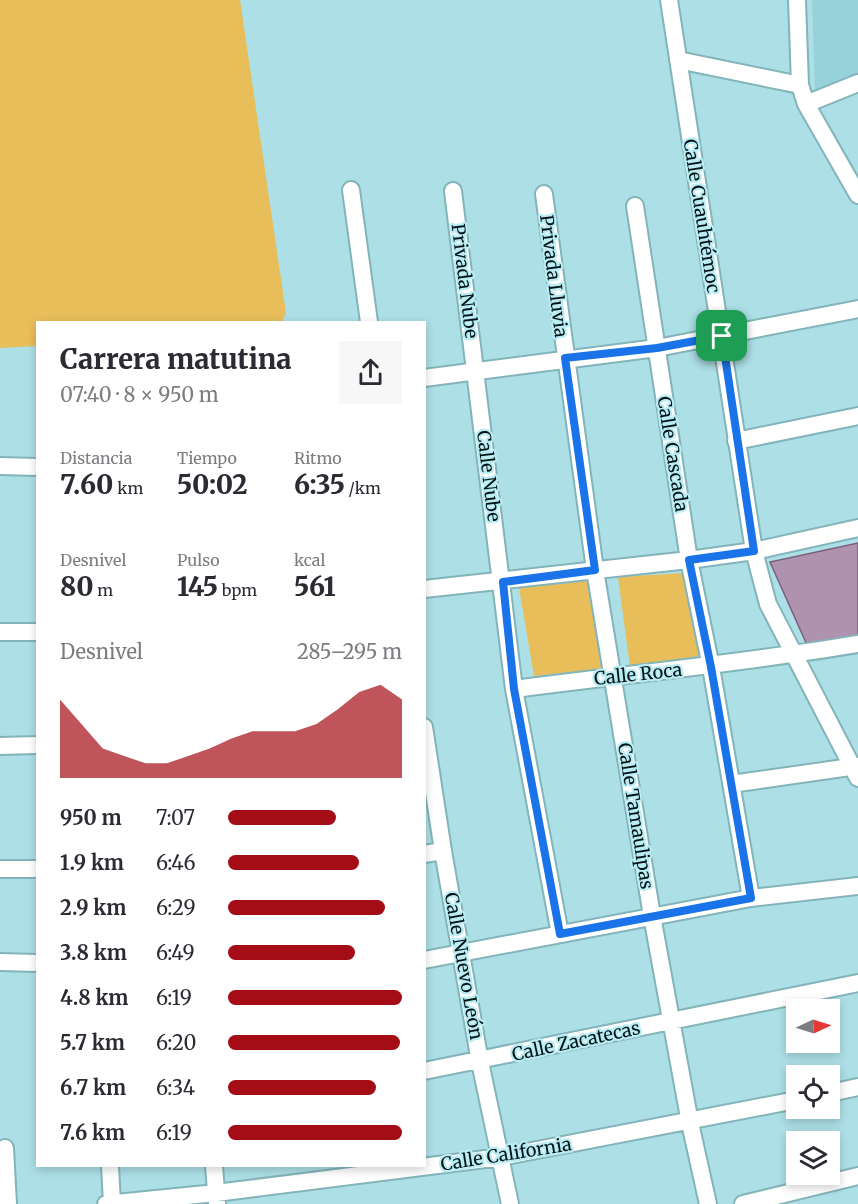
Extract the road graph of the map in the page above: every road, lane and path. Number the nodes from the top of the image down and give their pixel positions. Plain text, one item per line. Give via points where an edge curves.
1 (669, 0) edge
2 (797, 0) edge
3 (678, 60) junction
4 (858, 83) edge
5 (800, 85) junction
6 (806, 104) junction
7 (351, 190) dead end
8 (453, 191) dead end
9 (857, 191) edge
10 (544, 194) dead end
11 (635, 207) dead end
12 (858, 309) edge
13 (369, 321) edge
14 (722, 336) junction
15 (657, 348) junction
16 (565, 358) junction
17 (476, 371) junction
18 (426, 378) edge
19 (858, 416) edge
20 (736, 441) junction
21 (0, 466) edge
22 (36, 467) edge
23 (858, 528) edge
24 (754, 551) junction
25 (689, 560) junction
26 (595, 570) junction
27 (503, 582) junction
28 (426, 589) edge
29 (0, 632) edge
30 (36, 632) edge
31 (858, 644) edge
32 (796, 654) junction
33 (711, 667) junction
34 (614, 676) junction
35 (514, 689) junction
36 (426, 740) edge
37 (0, 746) edge
38 (36, 746) edge
39 (856, 771) edge
40 (732, 784) junction
41 (443, 851) junction
42 (426, 854) edge
43 (0, 869) edge
44 (36, 869) edge
45 (858, 885) edge
46 (751, 898) junction
47 (652, 916) junction
48 (560, 934) junction
49 (462, 954) junction
50 (426, 960) edge
51 (0, 962) edge
52 (36, 963) edge
53 (858, 982) edge
54 (672, 1020) junction
55 (480, 1062) junction
56 (426, 1071) edge
57 (858, 1087) edge
58 (840, 1091) edge
59 (786, 1102) edge
60 (690, 1123) junction
61 (4, 1148) dead end
62 (501, 1157) junction
63 (110, 1167) edge
64 (214, 1167) edge
65 (858, 1176) edge
66 (858, 1188) edge
67 (217, 1199) edge
68 (8, 1204) edge
69 (109, 1204) edge
70 (510, 1204) edge
71 (708, 1204) edge
72 (742, 1204) edge
73 (786, 1204) edge

1 - 3 street, Calle Cuauhtémoc
2 - 5 street
3 - 5 street
3 - 14 street, Calle Cuauhtémoc
4 - 6 street
5 - 6 street
6 - 9 street
7 - 13 street
8 - 17 street, Privada Nube
10 - 16 street, Privada Lluvia
11 - 15 street, Calle Cascada
12 - 14 street
14 - 15 street
14 - 20 street, Calle Cuauhtémoc
15 - 16 street
15 - 25 street, Calle Cascada
16 - 17 street
16 - 26 street, Privada Lluvia
17 - 18 street
17 - 27 street, Calle Nube
19 - 20 street
20 - 24 street, Calle Cuauhtémoc
21 - 22 street
23 - 24 street
24 - 25 street
24 - 32 street, Calle Cuauhtémoc via 768,604
25 - 26 street
25 - 33 street, Calle Cascada
26 - 27 street
26 - 34 street, Calle Tamaulipas
27 - 28 street
27 - 35 street, Calle Nube
29 - 30 street
31 - 32 street, Calle Roca
32 - 33 street, Calle Roca
32 - 39 street, Calle Cuauhtémoc
33 - 34 street, Calle Roca
33 - 40 street, Calle Cascada
34 - 35 street, Calle Roca
34 - 47 street, Calle Tamaulipas
35 - 48 street, Calle Nube
36 - 41 street, Calle Nuevo León
37 - 38 street
39 - 40 street
40 - 46 street, Calle Cascada
41 - 42 street
41 - 49 street, Calle Nuevo León
43 - 44 street
45 - 46 street
46 - 47 street
47 - 48 street
47 - 54 street, Calle Tamaulipas
48 - 49 street
49 - 50 street
49 - 55 street, Calle Nuevo León
51 - 52 street
53 - 54 street, Calle Zacatecas
54 - 55 street, Calle Zacatecas
54 - 60 street, Calle Tamaulipas
55 - 56 street, Calle Zacatecas
55 - 62 street, Calle Nuevo León
57 - 58 street
59 - 60 street, Calle California
60 - 62 street, Calle California
60 - 71 street, Calle Tamaulipas
61 - 68 street
62 - 67 street, Calle California
62 - 70 street, Calle Nuevo León
63 - 69 street
64 - 67 street
65 - 72 street
66 - 73 street
67 - 69 street, Calle California

